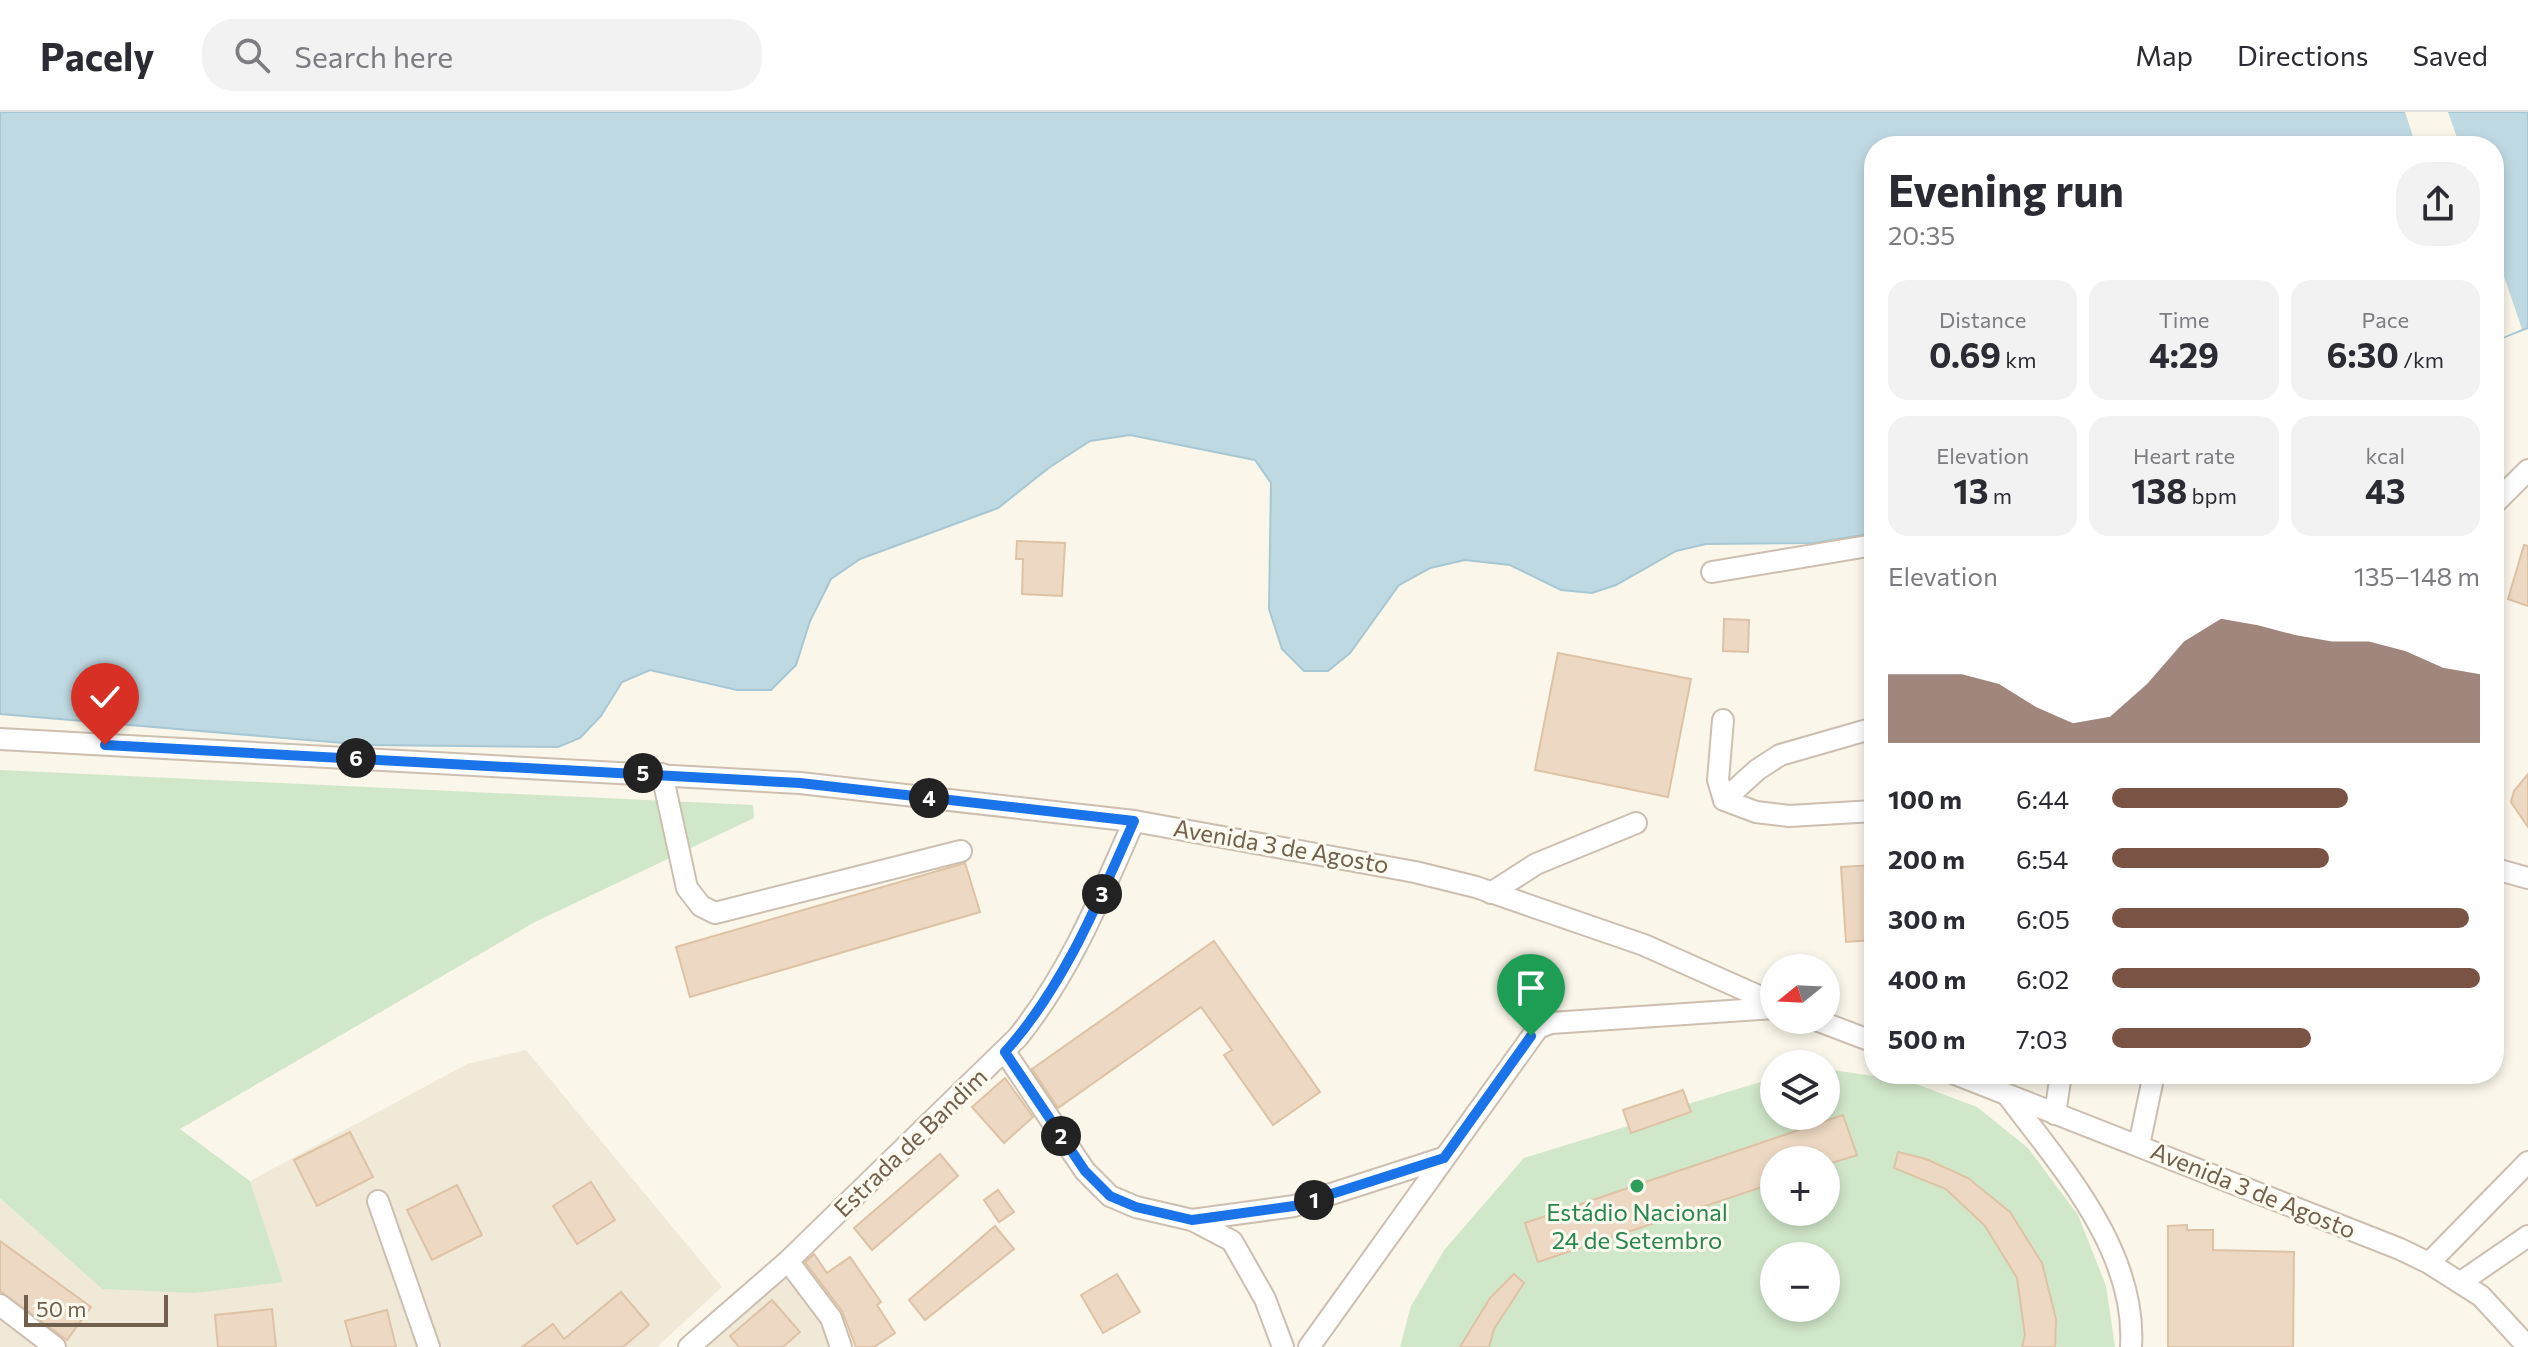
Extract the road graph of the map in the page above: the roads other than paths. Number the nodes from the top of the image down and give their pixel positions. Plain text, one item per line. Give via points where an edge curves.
1 (2528, 470) edge
2 (2504, 494) edge
3 (1864, 547) edge
4 (1712, 572) dead end
5 (1723, 720) dead end
6 (1864, 731) edge
7 (0, 739) edge
8 (662, 774) junction
9 (1724, 800) junction
10 (1864, 812) edge
11 (1134, 821) junction
12 (1636, 823) dead end
13 (961, 851) dead end
14 (2504, 871) edge
15 (2528, 878) edge
16 (1491, 893) junction
17 (1760, 999) edge
18 (1760, 1007) edge
19 (1840, 1029) edge
20 (1864, 1038) edge
21 (1005, 1052) junction
22 (1979, 1084) edge
23 (2060, 1084) edge
24 (2152, 1084) edge
25 (2008, 1096) junction
26 (2055, 1114) junction
27 (2139, 1145) junction
28 (1444, 1158) junction
29 (2528, 1162) edge
30 (378, 1201) dead end
31 (1192, 1220) junction
32 (2528, 1236) edge
33 (788, 1261) junction
34 (2429, 1263) junction
35 (2461, 1282) junction
36 (0, 1305) edge
37 (55, 1347) edge
38 (429, 1347) edge
39 (689, 1347) edge
40 (841, 1347) edge
41 (1283, 1347) edge
42 (1309, 1347) edge
43 (2131, 1347) edge
44 (2528, 1347) edge

1 - 2 street
3 - 4 street
5 - 9 street via 1718,780
6 - 9 street via 1780,755
7 - 8 street, Avenida 3 de Agosto
8 - 11 street, Avenida 3 de Agosto via 800,783
8 - 13 street via 687,888 701,906 715,913
9 - 10 street via 1756,812 1789,816
11 - 16 street, Avenida 3 de Agosto via 1415,872
11 - 21 street, Estrada de Bandim via 1085,931 1033,1018
12 - 16 street via 1536,864
14 - 15 street
16 - 17 street, Avenida 3 de Agosto via 1644,945
18 - 28 street via 1538,1028
19 - 20 street
21 - 31 street via 1085,1171 1110,1196
21 - 33 street, Estrada de Bandim
22 - 25 street, Avenida 3 de Agosto
23 - 26 street
24 - 27 street
25 - 26 street, Avenida 3 de Agosto
25 - 43 street via 2063,1169 2124,1277
26 - 27 street, Avenida 3 de Agosto
27 - 34 street, Avenida 3 de Agosto
28 - 31 street via 1294,1206
28 - 42 street
29 - 34 street
30 - 38 street
31 - 41 street via 1232,1241 1265,1299
32 - 35 street
33 - 39 street, Estrada de Bandim
33 - 40 street via 831,1318
34 - 35 street, Avenida 3 de Agosto
35 - 44 street, Avenida 3 de Agosto
36 - 37 street

